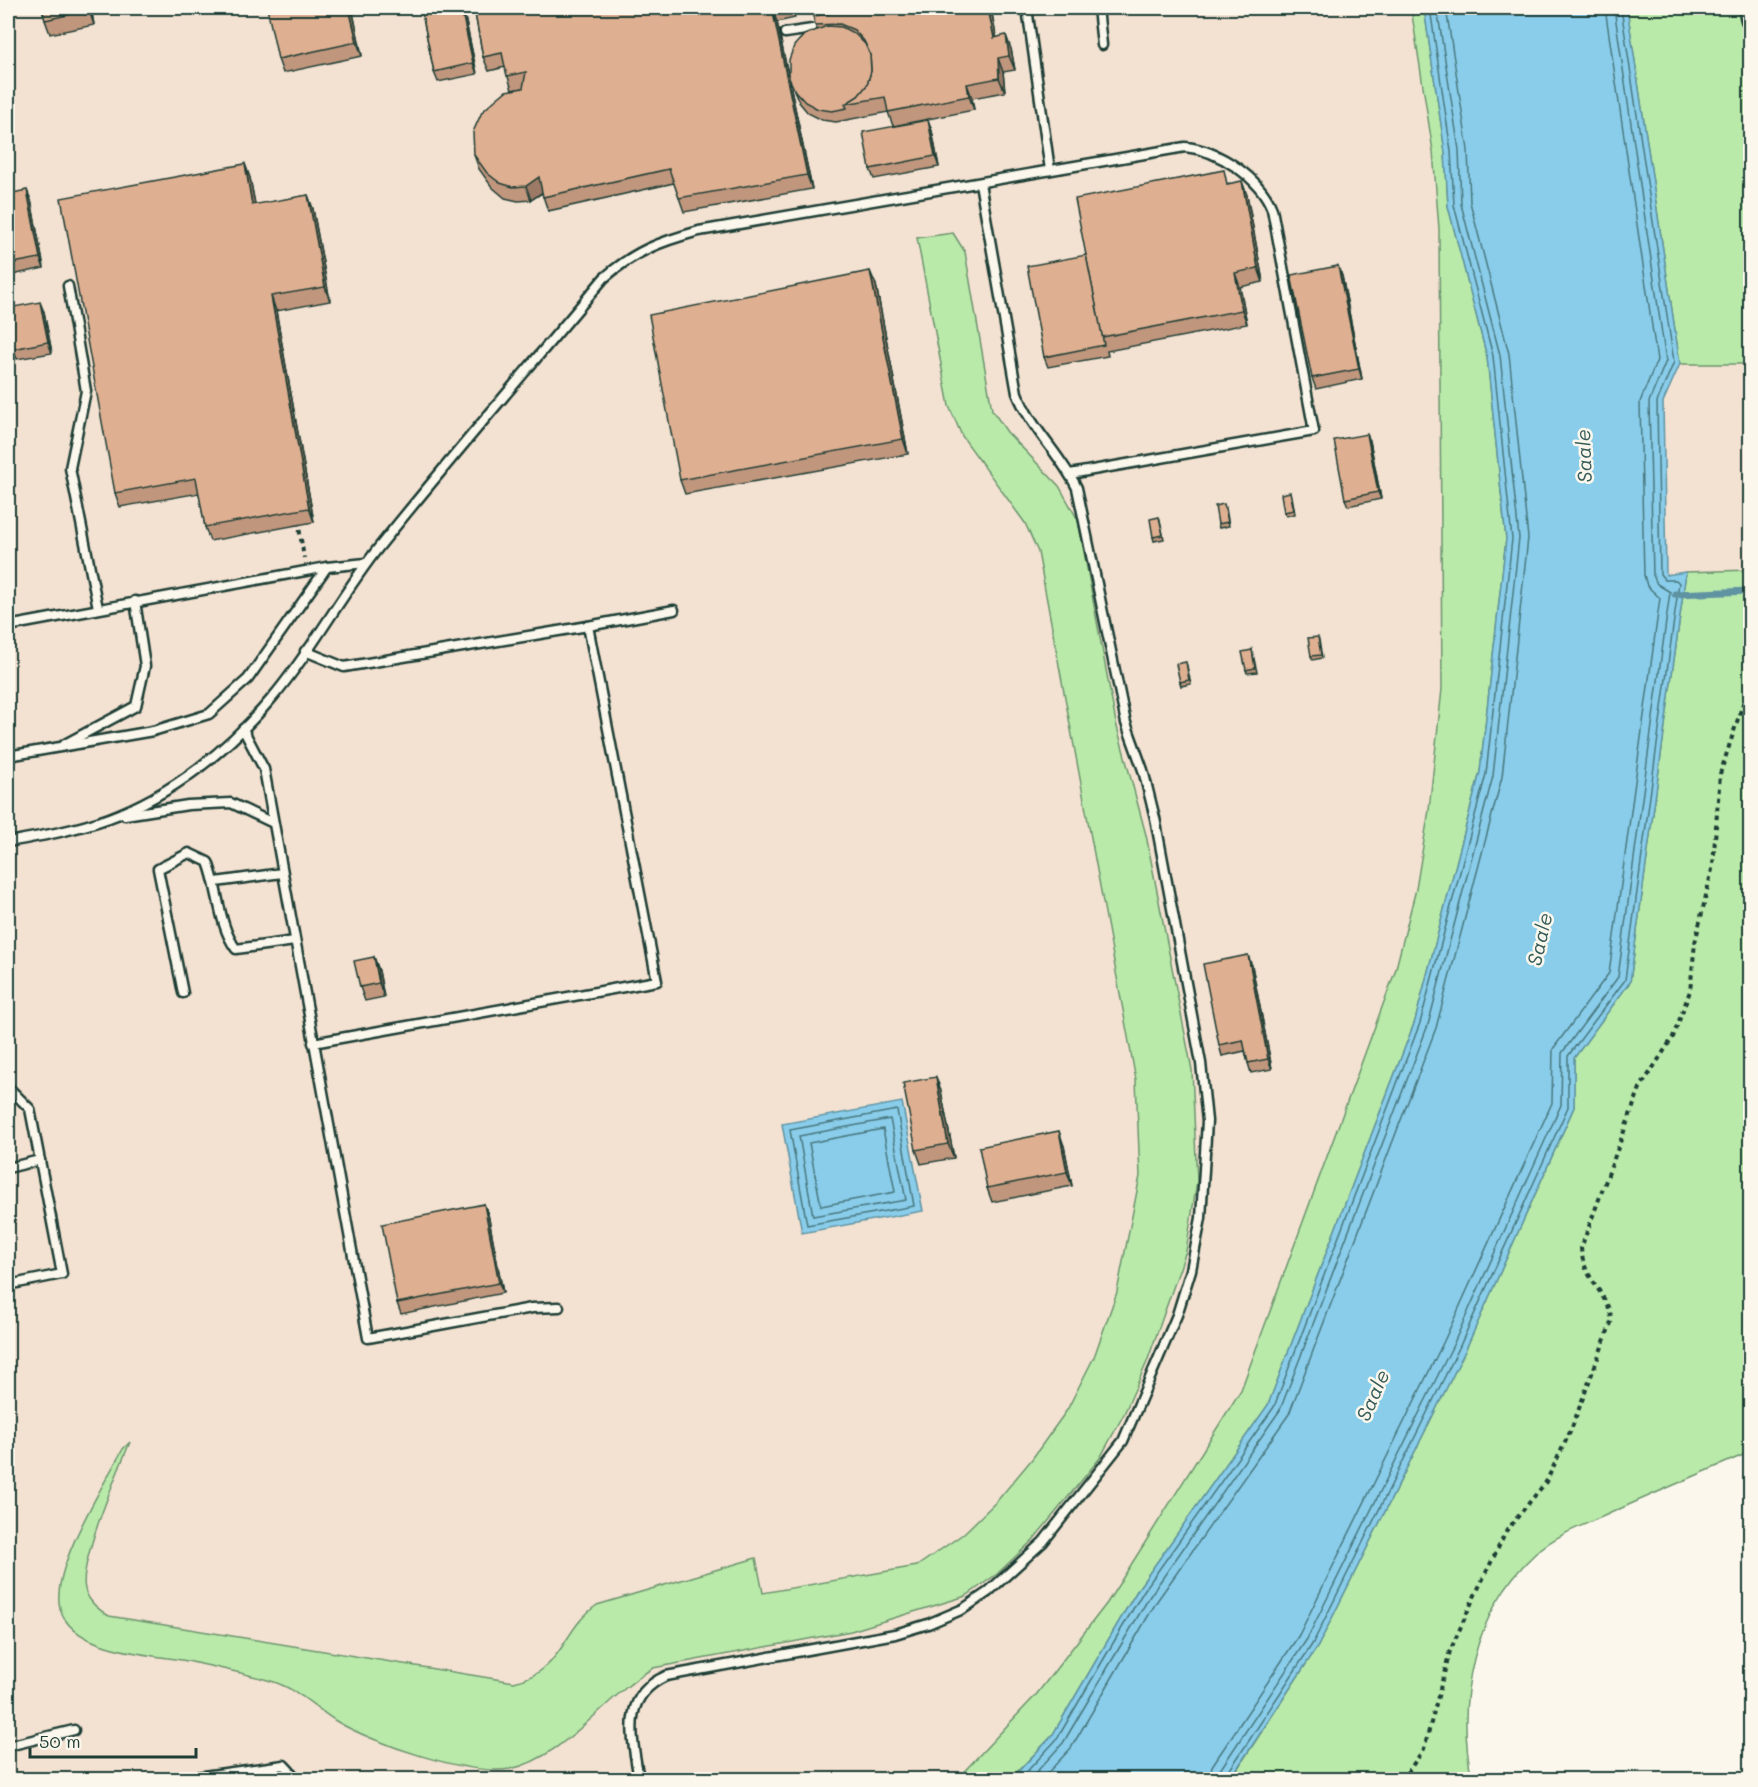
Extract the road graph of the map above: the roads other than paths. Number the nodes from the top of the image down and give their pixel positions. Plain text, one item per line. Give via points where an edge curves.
1 (1027, 8) edge
2 (1098, 8) edge
3 (1747, 8) edge
4 (1750, 20) edge
5 (832, 26) edge
6 (785, 33) dead end
7 (1102, 45) dead end
8 (1050, 170) junction
9 (980, 183) junction
10 (68, 286) dead end
11 (1070, 474) junction
12 (366, 563) junction
13 (327, 567) junction
14 (135, 602) junction
15 (98, 608) junction
16 (674, 609) dead end
17 (8, 626) edge
18 (588, 626) junction
19 (305, 651) junction
20 (243, 729) junction
21 (57, 749) junction
22 (8, 756) edge
23 (109, 818) junction
24 (273, 823) junction
25 (8, 842) edge
26 (282, 873) junction
27 (216, 882) junction
28 (295, 941) junction
29 (183, 993) dead end
30 (313, 1043) junction
31 (8, 1088) edge
32 (40, 1160) junction
33 (8, 1167) edge
34 (8, 1285) edge
35 (559, 1307) dead end
36 (74, 1730) dead end
37 (8, 1746) edge
38 (174, 1779) edge
39 (298, 1779) edge
40 (639, 1779) edge

1 - 8 lane
2 - 7 lane
3 - 4 street
5 - 6 lane
8 - 9 lane
8 - 11 lane via 1185,147 1211,154 1256,183 1266,193 1272,209 1314,431
9 - 11 lane via 1017,393 1028,418
9 - 12 lane via 699,231 655,243 626,259 604,279
10 - 15 lane via 86,391 70,468
11 - 40 lane via 1077,488 1126,723 1155,818 1201,1063 1207,1121 1202,1218 1178,1315 1122,1441 1072,1508 1016,1568 963,1609 928,1624 867,1640 666,1676 649,1684 637,1700 632,1720
12 - 13 lane
12 - 19 lane
13 - 14 lane
13 - 21 lane via 248,679 209,714 153,731
14 - 15 lane
14 - 21 lane via 145,666 136,706
15 - 17 lane
16 - 18 lane
18 - 19 lane via 344,667
18 - 30 lane via 657,981
19 - 20 lane via 273,697
20 - 23 lane via 199,768 145,803
20 - 24 lane via 264,769
21 - 22 lane
23 - 24 lane via 188,805 231,803
23 - 25 lane
24 - 26 lane
26 - 27 lane
26 - 28 lane
27 - 28 lane via 226,935 236,949
27 - 29 lane via 208,862 189,853 158,869
28 - 30 lane
30 - 35 lane via 368,1338 532,1308
31 - 32 lane via 30,1109
32 - 33 lane
32 - 34 lane via 62,1274
36 - 37 lane
38 - 39 lane via 284,1765

